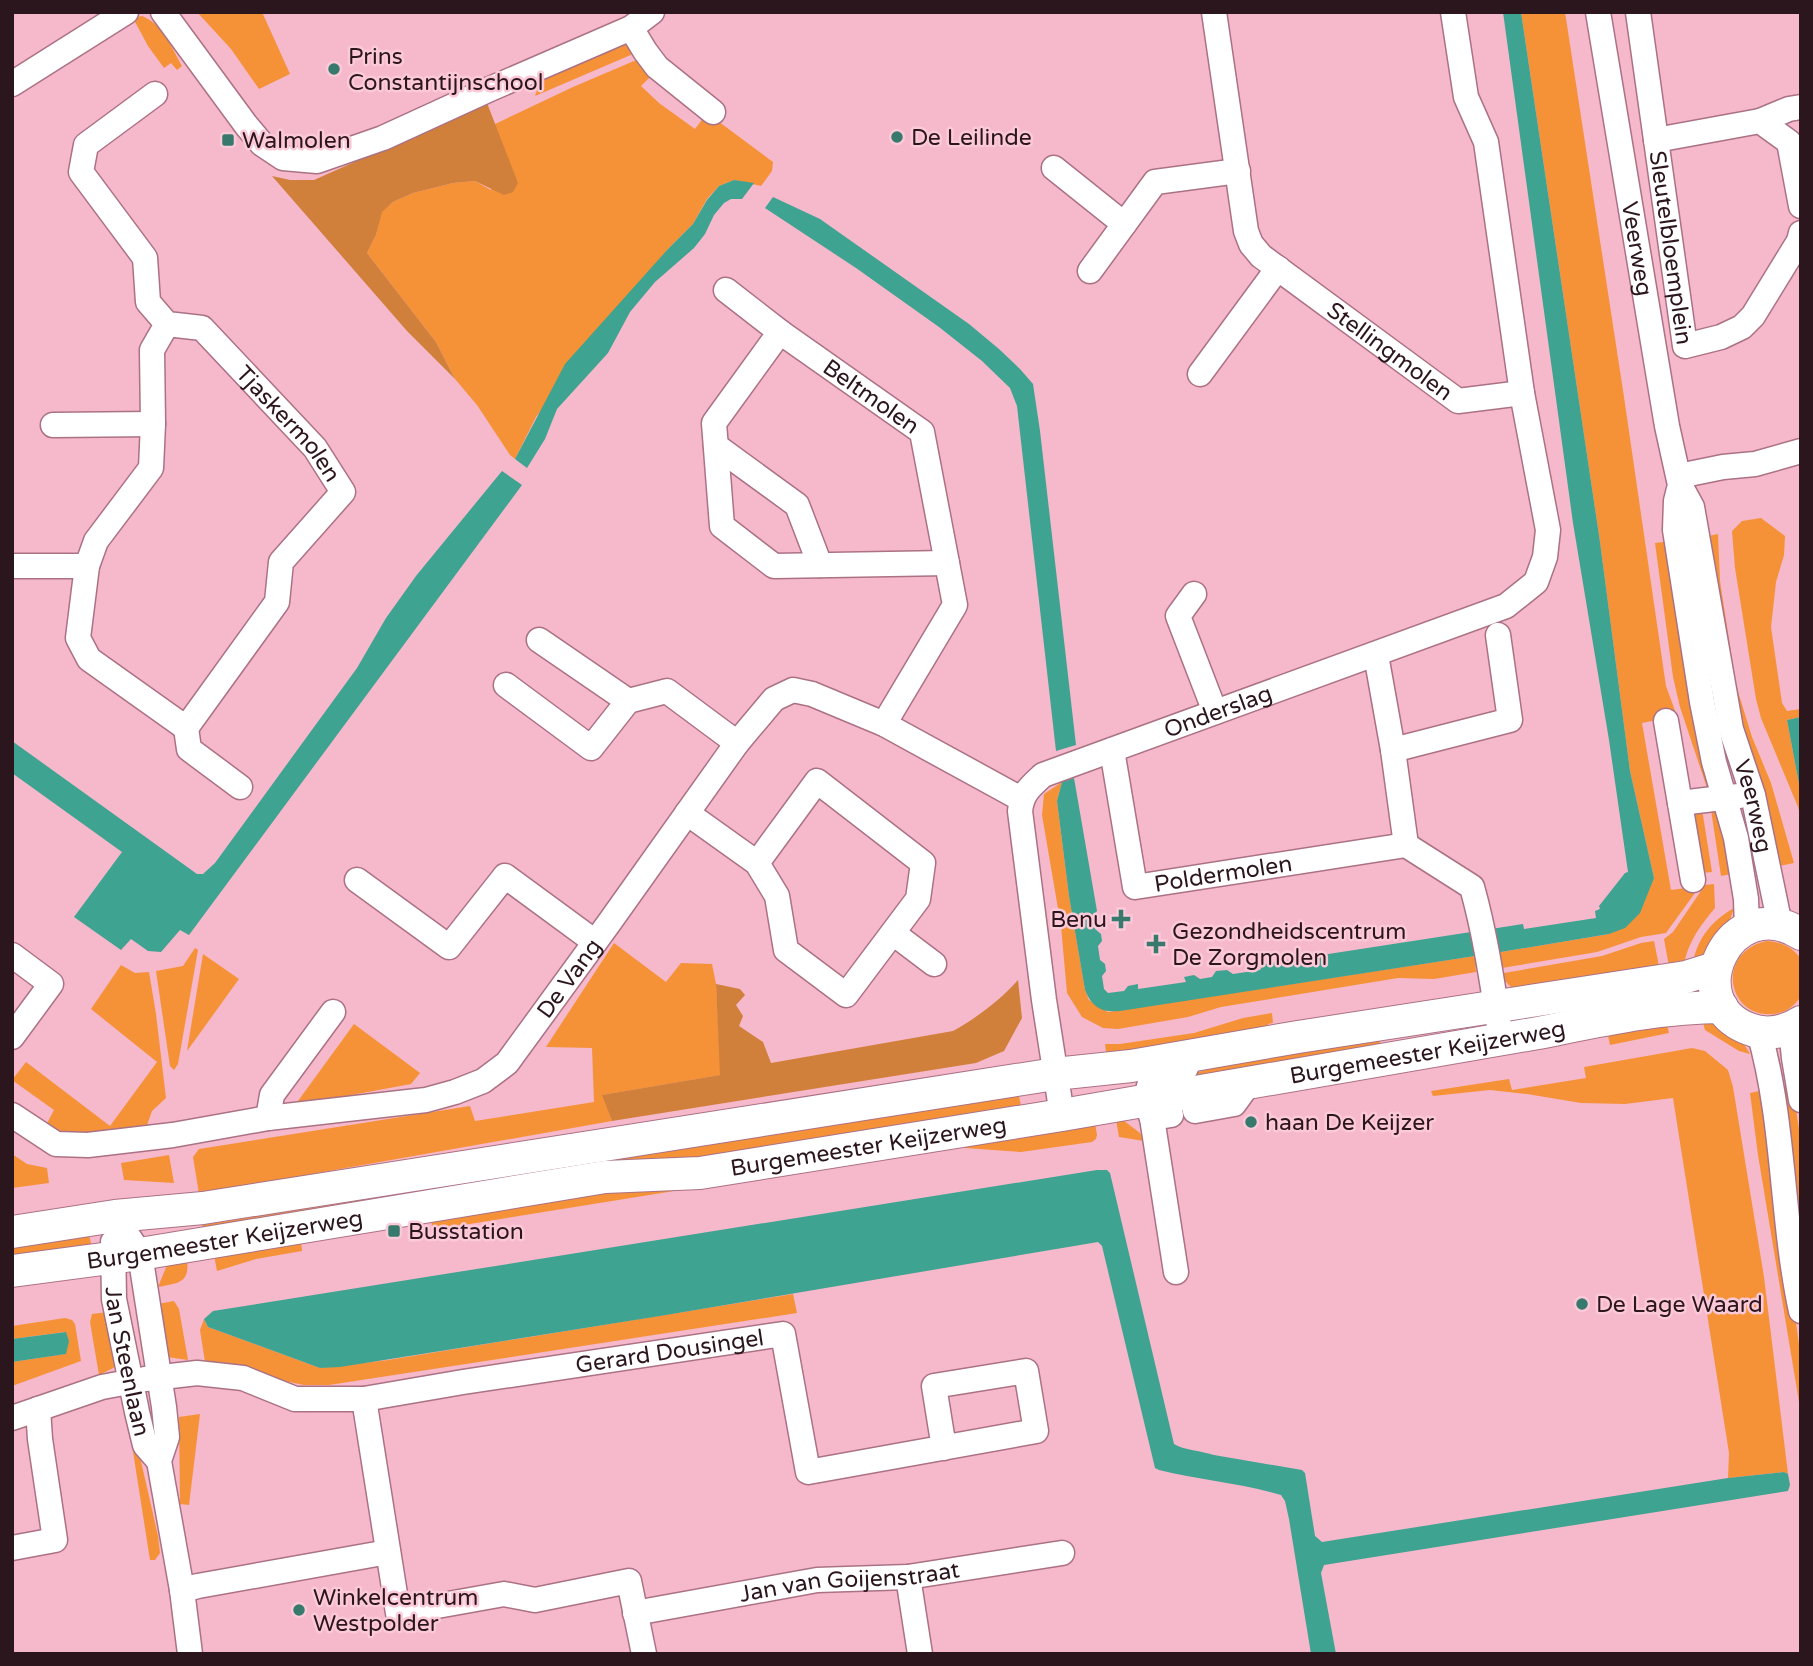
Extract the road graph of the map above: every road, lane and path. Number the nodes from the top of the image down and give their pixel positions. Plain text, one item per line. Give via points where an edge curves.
1 (126, 12) edge
2 (163, 12) edge
3 (652, 12) edge
4 (1214, 12) edge
5 (1452, 12) edge
6 (1598, 12) edge
7 (1638, 12) edge
8 (631, 27) junction
9 (12, 84) edge
10 (156, 94) dead end
11 (1801, 107) edge
12 (713, 112) dead end
13 (1760, 121) junction
14 (1656, 140) junction
15 (1795, 145) edge
16 (1054, 168) dead end
17 (1238, 172) junction
18 (1801, 206) edge
19 (1124, 224) junction
20 (1801, 233) edge
21 (1278, 268) junction
22 (1090, 271) dead end
23 (726, 290) dead end
24 (167, 324) junction
25 (780, 332) junction
26 (1200, 374) dead end
27 (1522, 393) junction
28 (153, 424) junction
29 (53, 425) dead end
30 (716, 446) junction
31 (1801, 452) edge
32 (1679, 481) junction
33 (947, 563) junction
34 (820, 565) junction
35 (12, 566) edge
36 (87, 566) junction
37 (1194, 594) dead end
38 (1498, 635) dead end
39 (540, 640) dead end
40 (1376, 655) junction
41 (506, 685) dead end
42 (628, 701) junction
43 (1215, 712) junction
44 (1666, 720) dead end
45 (884, 724) junction
46 (186, 728) junction
47 (737, 743) junction
48 (1393, 750) junction
49 (1100, 754) junction
50 (240, 787) dead end
51 (1753, 795) junction
52 (1725, 797) junction
53 (1021, 799) junction
54 (1680, 803) junction
55 (687, 813) junction
56 (1406, 845) junction
57 (757, 863) junction
58 (357, 880) dead end
59 (1693, 880) dead end
60 (1747, 928) junction
61 (1790, 930) edge
62 (893, 933) junction
63 (596, 942) junction
64 (12, 955) edge
65 (934, 964) dead end
66 (1715, 968) junction
67 (1496, 1006) junction
68 (1723, 1007) junction
69 (332, 1012) dead end
70 (1796, 1025) edge
71 (1759, 1032) junction
72 (12, 1037) edge
73 (1501, 1039) junction
74 (1243, 1046) junction
75 (1055, 1074) junction
76 (1250, 1082) junction
77 (1801, 1100) edge
78 (1166, 1111) junction
79 (12, 1115) edge
80 (1062, 1115) junction
81 (268, 1118) junction
82 (115, 1216) junction
83 (12, 1232) edge
84 (126, 1256) junction
85 (12, 1271) edge
86 (1176, 1272) dead end
87 (1801, 1311) edge
88 (160, 1377) junction
89 (131, 1382) junction
90 (364, 1399) junction
91 (38, 1409) junction
92 (12, 1418) edge
93 (944, 1448) junction
94 (159, 1461) junction
95 (12, 1548) edge
96 (388, 1552) junction
97 (1062, 1553) dead end
98 (908, 1577) junction
99 (190, 1588) junction
100 (635, 1613) junction
101 (190, 1654) edge
102 (644, 1654) edge
103 (920, 1654) edge

1 - 9 street
2 - 8 street via 262,144 283,158 317,160 383,138
3 - 8 street
4 - 17 street, Stellingmolen
5 - 27 street via 1466,97 1486,142
6 - 32 street, Veerweg
7 - 14 street
8 - 12 street via 657,66
10 - 24 street via 86,145 81,172 145,258 148,302
11 - 13 street, Sleutelbloemplein
13 - 14 street, Sleutelbloemplein
13 - 15 street
14 - 20 street, Sleutelbloemplein via 1685,346 1721,338 1742,327
15 - 18 street
16 - 19 street
17 - 19 street via 1155,182
17 - 21 street, Stellingmolen via 1251,244
19 - 22 street
21 - 26 street
21 - 27 street, Stellingmolen via 1458,401
23 - 25 street, Beltmolen
24 - 28 street via 152,350
24 - 46 street, Tjaskermolen via 202,328 315,448 343,492 281,562 277,602
25 - 30 street via 714,423
25 - 33 street, Beltmolen via 922,432
27 - 40 street, Onderslag via 1548,530 1536,582 1506,606
28 - 29 street
28 - 36 street via 151,468 96,541
30 - 34 street via 797,505
30 - 34 street via 722,526 774,566
31 - 32 street
32 - 51 street, Veerweg via 1692,507 1731,729
32 - 52 street, Veerweg via 1675,530 1702,702
33 - 34 street
33 - 45 street, Beltmolen via 955,605
35 - 36 street
36 - 46 street via 79,638 89,659
37 - 43 street via 1178,616
38 - 48 street via 1510,720
39 - 42 street
40 - 43 street, Onderslag
40 - 48 street
41 - 42 street via 591,748
42 - 47 street via 667,691
43 - 49 street, Onderslag
44 - 54 street
45 - 47 street, De Vang via 793,690 774,699
45 - 53 street, De Vang
46 - 50 street via 190,748
47 - 55 street, De Vang
48 - 56 street
49 - 53 street, Onderslag via 1043,775
49 - 56 street, Poldermolen via 1135,887
51 - 52 street
51 - 61 street, Veerweg
52 - 54 street
52 - 60 street, Veerweg via 1736,838
53 - 75 street
54 - 59 street
55 - 57 street
55 - 63 street, De Vang
56 - 67 street via 1472,887
57 - 62 street via 776,896 786,950 846,995
57 - 62 street via 817,781 923,863 918,899
58 - 63 street via 449,947 505,876
60 - 61 main road via 1763,924
60 - 66 main road via 1732,937
62 - 65 street
63 - 81 street, De Vang via 507,1063 482,1081 426,1100
64 - 72 street via 51,984
66 - 67 main road, Burgemeester Keijzerweg via 1686,977
66 - 68 main road via 1715,988
67 - 73 street
67 - 74 main road, Burgemeester Keijzerweg
68 - 71 main road via 1738,1023
68 - 73 main road, Burgemeester Keijzerweg via 1671,1010
69 - 81 street via 272,1095
70 - 71 main road
70 - 77 street via 1794,1058
71 - 87 street via 1768,1062 1792,1273
73 - 76 main road, Burgemeester Keijzerweg
74 - 75 main road, Burgemeester Keijzerweg
74 - 78 street via 1225,1061 1151,1079
75 - 80 street
75 - 82 main road, Burgemeester Keijzerweg via 203,1208
76 - 78 main road, Burgemeester Keijzerweg
76 - 78 street via 1234,1104
78 - 80 main road, Burgemeester Keijzerweg
78 - 86 street
79 - 81 street, De Vang via 56,1144 173,1135
80 - 84 main road, Burgemeester Keijzerweg via 700,1173 592,1180
82 - 83 main road, Burgemeester Keijzerweg
82 - 84 street, Jan Steenlaan
84 - 85 main road, Burgemeester Keijzerweg
84 - 88 street, Jan Steenlaan
84 - 89 street, Jan Steenlaan via 114,1299
88 - 89 street, Gerard Dousingel
88 - 90 street, Gerard Dousingel via 208,1374 243,1378 295,1399
88 - 94 street, Jan Steenlaan via 167,1437
89 - 91 street, Gerard Dousingel
89 - 94 street, Jan Steenlaan via 145,1444
90 - 93 street, Gerard Dousingel via 783,1334 808,1472
90 - 96 street
91 - 92 street, Gerard Dousingel
91 - 95 street via 55,1540
93 - 93 street, Gerard Dousingel via 934,1386 1026,1371 1036,1431
94 - 99 street, Jan Steenlaan
96 - 99 street
96 - 100 street via 398,1613 504,1594 535,1600 629,1581
97 - 98 street, Jan van Goijenstraat
98 - 100 street, Jan van Goijenstraat via 817,1580
98 - 103 street
99 - 101 street, Jan Steenlaan
100 - 102 street

